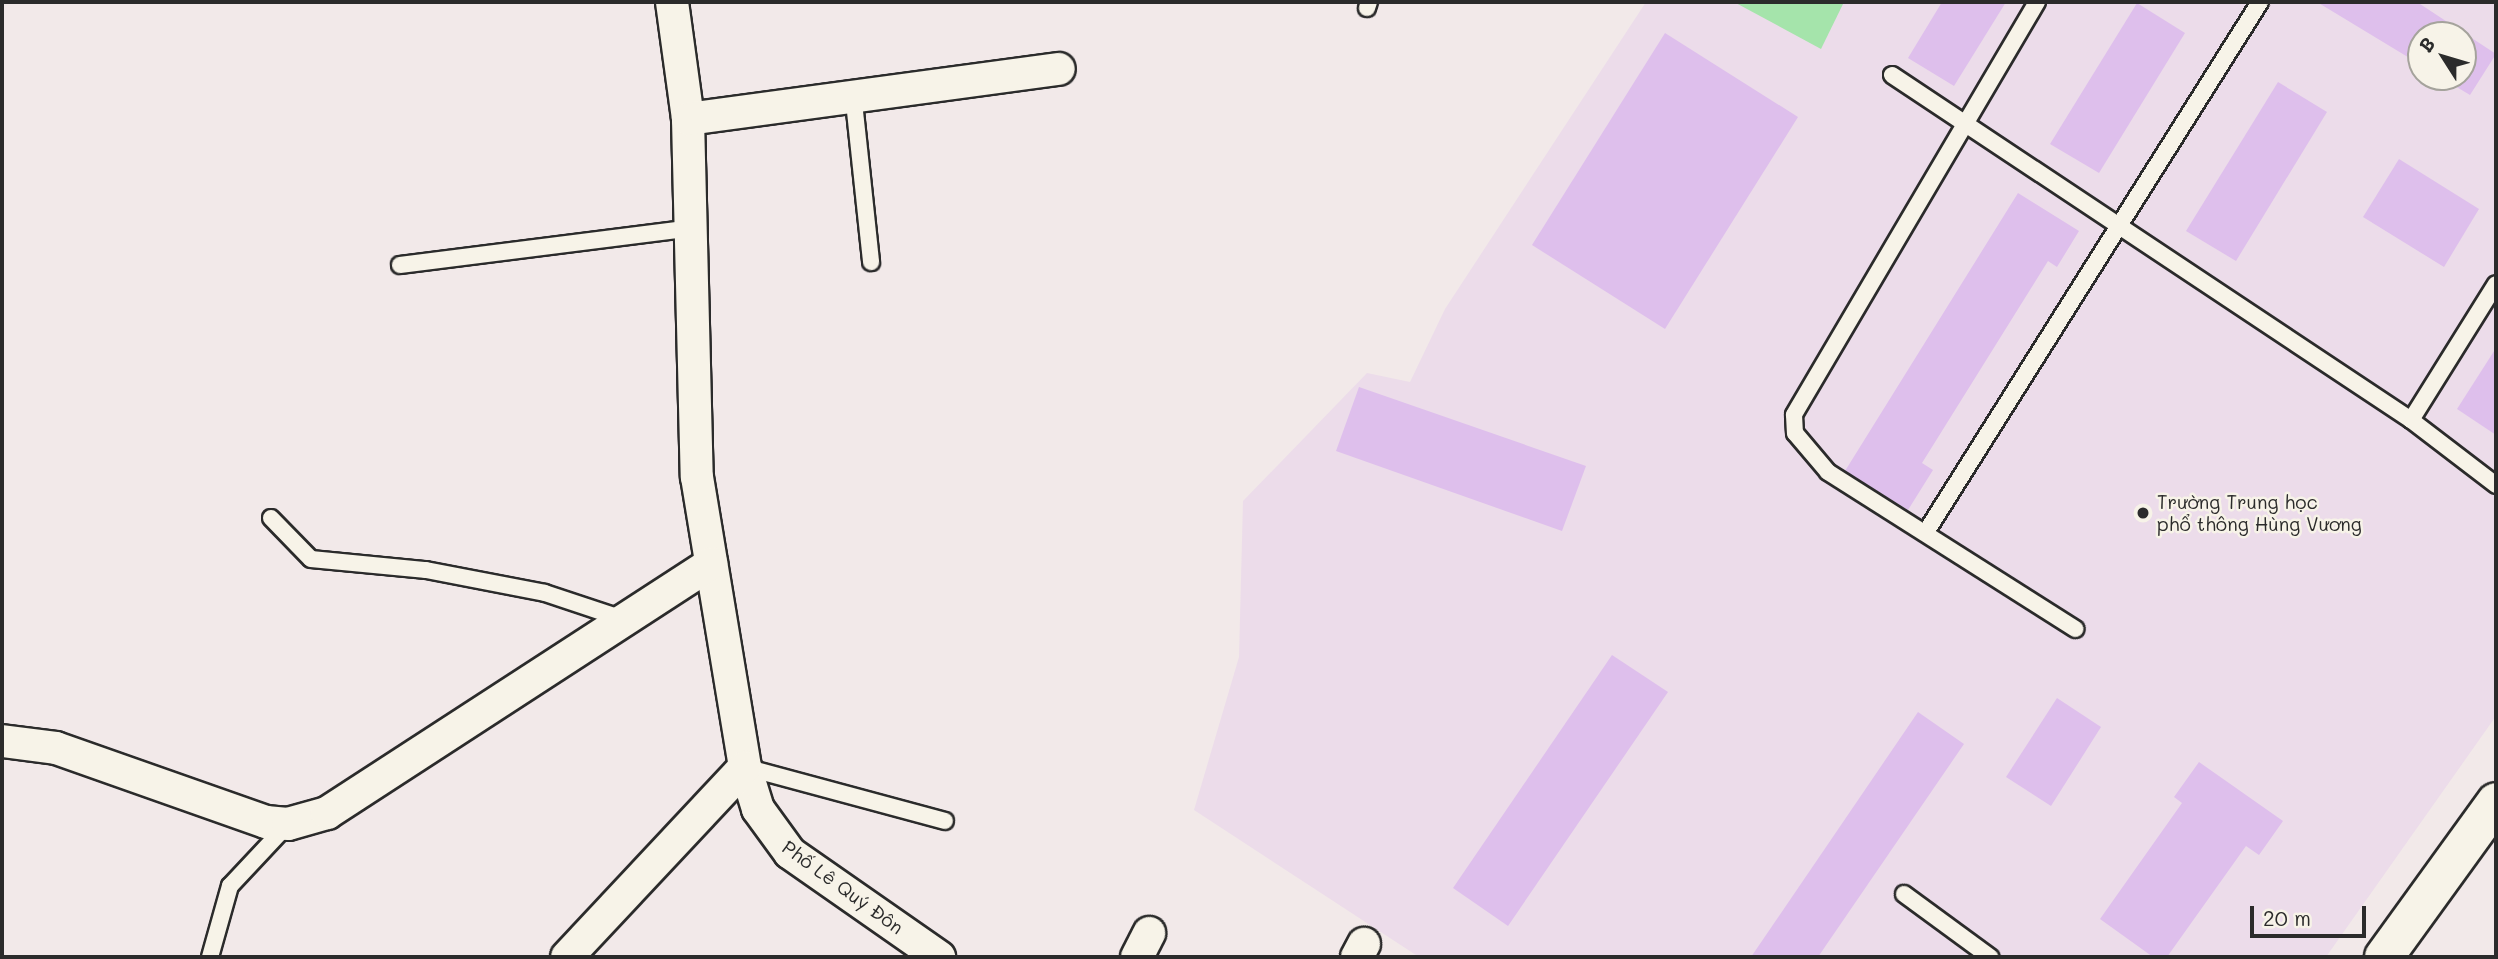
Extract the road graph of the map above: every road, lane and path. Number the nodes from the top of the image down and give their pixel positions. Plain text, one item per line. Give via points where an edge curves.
1 (672, 2) edge
2 (2037, 2) edge
3 (2260, 2) edge
4 (1059, 69) dead end
5 (1892, 75) dead end
6 (854, 102) junction
7 (1964, 117) junction
8 (688, 119) junction
9 (2118, 223) junction
10 (691, 228) junction
11 (870, 262) dead end
12 (400, 265) dead end
13 (2496, 284) edge
14 (2411, 419) junction
15 (2496, 485) edge
16 (271, 518) dead end
17 (1926, 532) junction
18 (711, 565) junction
19 (626, 620) junction
20 (2076, 629) dead end
21 (2, 741) edge
22 (745, 767) junction
23 (2496, 802) edge
24 (945, 821) dead end
25 (288, 824) junction
26 (1904, 894) dead end
27 (210, 957) edge
28 (566, 957) edge
29 (939, 957) edge
30 (1990, 957) edge
31 (2384, 957) edge

1 - 8 street, Phố Lê Quý Đôn
2 - 7 lane
3 - 9 lane
4 - 6 street
5 - 7 lane
6 - 8 street
6 - 11 lane
7 - 9 lane
7 - 17 lane via 1794,415 1805,452 1828,472
8 - 10 street, Phố Lê Quý Đôn
9 - 14 lane
9 - 17 lane
10 - 12 lane
10 - 18 street, Phố Lê Quý Đôn via 695,458
13 - 14 lane
14 - 15 lane
16 - 19 lane via 311,559 453,575 545,593
17 - 20 lane
18 - 19 street
18 - 22 street, Phố Lê Quý Đôn
19 - 25 street via 327,813
21 - 25 street via 56,748 266,822
22 - 24 lane
22 - 28 street
22 - 29 street, Phố Lê Quý Đôn via 758,809 790,853
23 - 31 main road
25 - 27 lane via 230,887
26 - 30 lane

